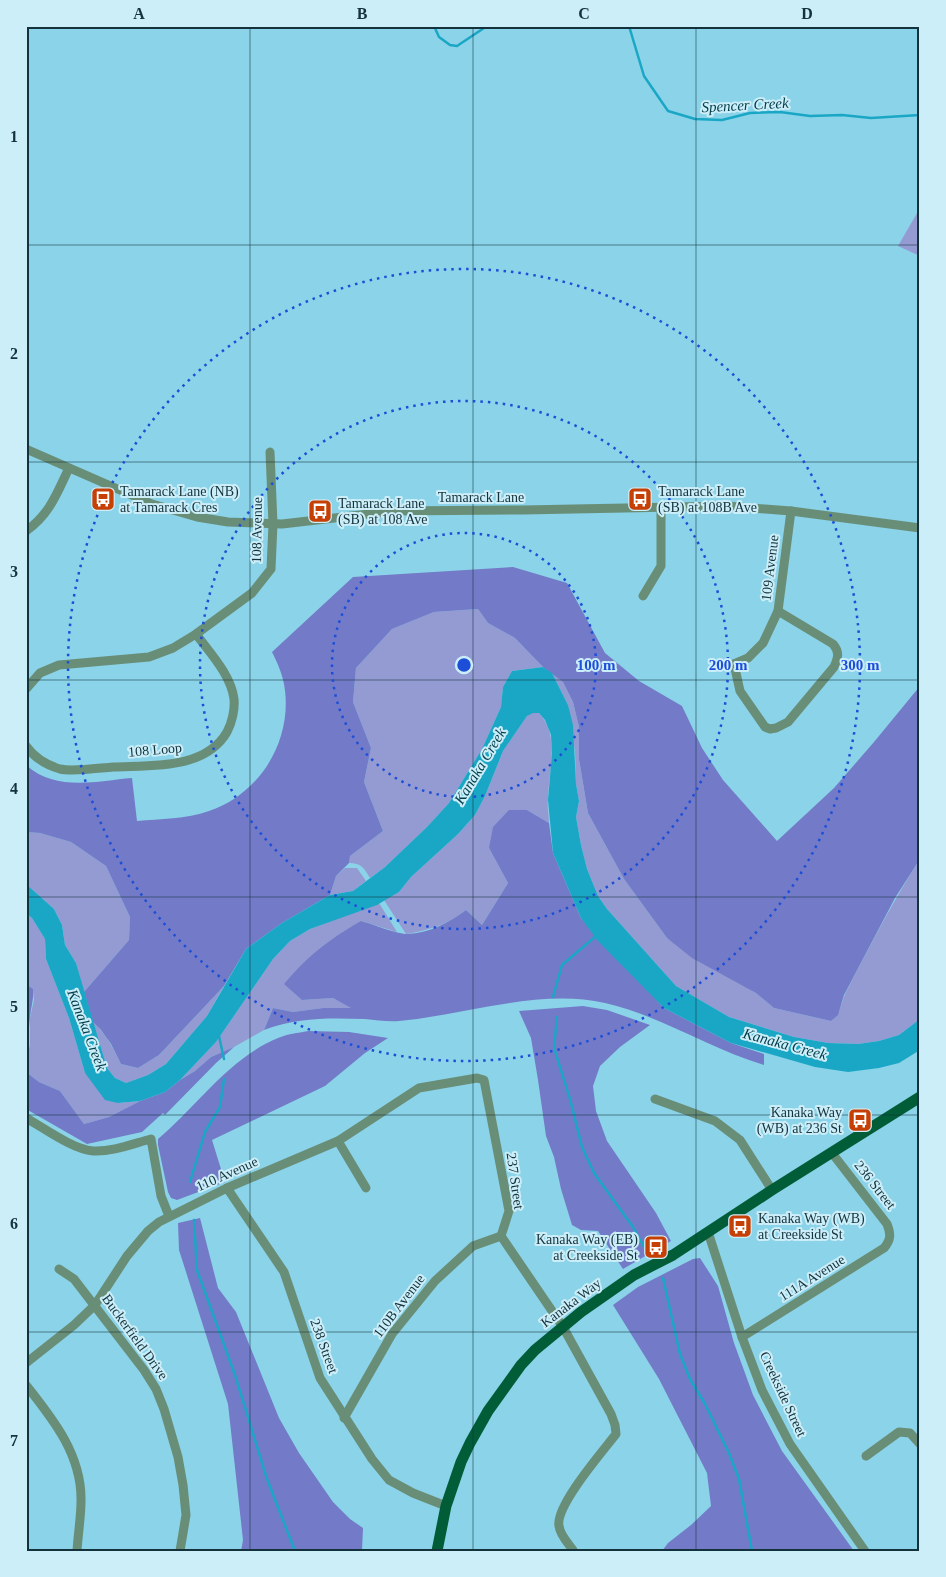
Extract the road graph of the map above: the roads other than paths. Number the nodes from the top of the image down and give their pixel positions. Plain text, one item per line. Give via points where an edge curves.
1 (26, 449) edge
2 (270, 452) dead end
3 (69, 468) junction
4 (661, 507) junction
5 (791, 511) junction
6 (272, 524) junction
7 (920, 528) edge
8 (26, 531) edge
9 (643, 596) dead end
10 (778, 611) junction
11 (196, 634) junction
12 (26, 689) edge
13 (26, 746) edge
14 (484, 1080) joint
15 (920, 1096) edge
16 (655, 1099) dead end
17 (26, 1118) edge
18 (338, 1140) junction
19 (832, 1153) junction
20 (227, 1188) junction
21 (366, 1188) dead end
22 (772, 1190) junction
23 (169, 1216) junction
24 (708, 1232) junction
25 (501, 1236) junction
26 (891, 1237) joint
27 (59, 1269) dead end
28 (95, 1305) junction
29 (563, 1327) junction
30 (742, 1337) junction
31 (26, 1363) edge
32 (26, 1385) edge
33 (344, 1418) junction
34 (920, 1444) edge
35 (866, 1456) dead end
36 (446, 1506) junction
37 (573, 1550) edge
38 (76, 1551) edge
39 (180, 1551) edge
40 (437, 1551) edge
41 (865, 1551) edge

1 - 3 street, Tamarack Lane
2 - 6 street, 108 Avenue
3 - 6 street, Tamarack Lane via 182,514 228,522
3 - 8 street via 42,519
4 - 5 street, Tamarack Lane via 727,506
4 - 6 street, Tamarack Lane via 388,511
4 - 9 street via 660,566
5 - 7 street, Tamarack Lane
5 - 10 street, 109 Avenue
6 - 11 street, 108 Avenue via 271,569 263,582
10 - 10 street, 109 Avenue via 763,643 748,658 731,662 740,691 765,727 770,729 788,722 834,668 838,658 838,650 833,644
11 - 12 street via 173,648 149,656 59,665 40,673
11 - 13 street, 108 Loop via 226,676 234,699 228,729 218,744 204,755 180,763 66,769 42,762
14 - 18 street, 110 Avenue via 477,1078 419,1088
14 - 25 street, 237 Street via 509,1211
15 - 19 main road, Kanaka Way
16 - 22 street via 715,1122 740,1140
17 - 23 street via 72,1144 92,1151 112,1150 151,1139 161,1196
18 - 20 street, 110 Avenue
18 - 21 street
19 - 22 main road, Kanaka Way
19 - 26 street, 236 Street via 887,1224
20 - 23 street, 110 Avenue
20 - 33 street, 238 Street via 284,1272 320,1378
22 - 24 main road, Kanaka Way
23 - 28 street, 110 Avenue via 138,1243
24 - 29 main road, Kanaka Way via 634,1275
24 - 30 street, Creekside Street
25 - 29 street
25 - 33 street, 110B Avenue via 473,1246 435,1281 392,1334
26 - 30 street, 111A Avenue via 884,1248
27 - 28 street, Buckerfield Drive via 74,1279
28 - 31 street, 110 Avenue
28 - 39 street, Buckerfield Drive via 144,1370 164,1409 184,1492 186,1515
29 - 36 main road, Kanaka Way via 521,1365 488,1411 461,1462
29 - 37 street via 611,1414 616,1434 572,1492 560,1517 561,1534
30 - 41 street, Creekside Street via 762,1390 790,1444
32 - 38 street via 61,1432 75,1462 81,1499
33 - 36 street, 238 Street via 389,1480
34 - 35 street via 905,1431 893,1435
36 - 40 main road, Kanaka Way

